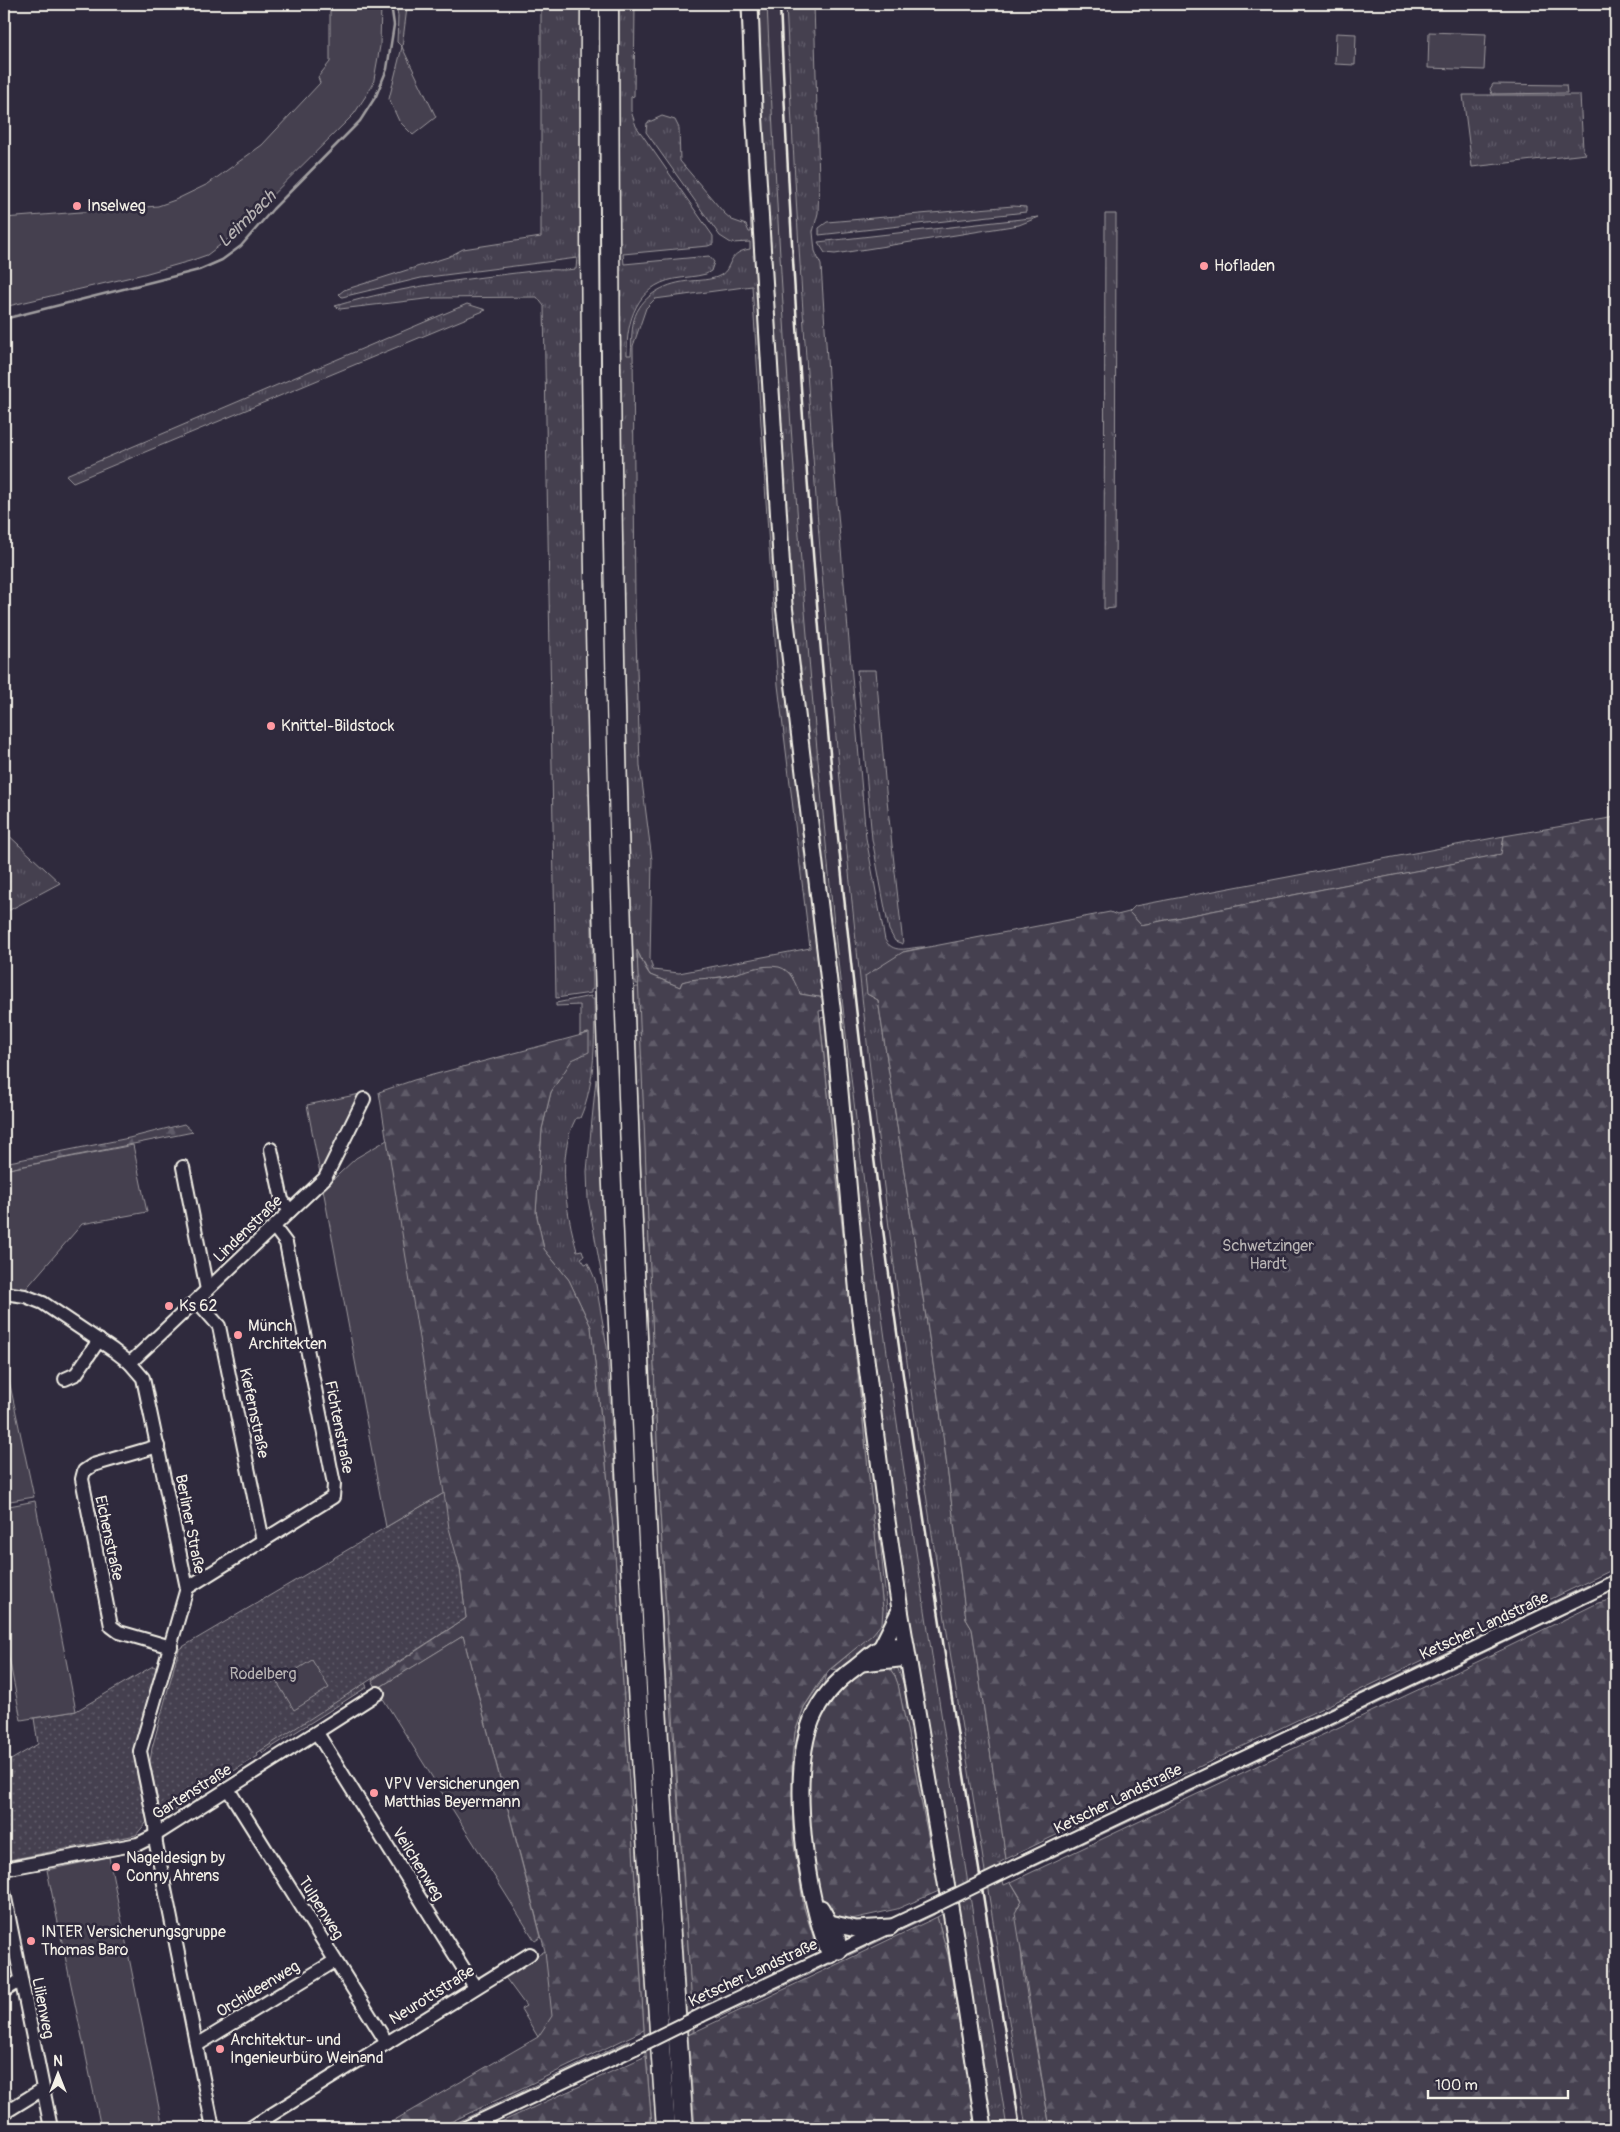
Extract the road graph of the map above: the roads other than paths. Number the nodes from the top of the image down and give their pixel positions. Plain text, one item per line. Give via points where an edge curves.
1 (590, 4) edge
2 (609, 4) edge
3 (750, 4) edge
4 (364, 1099) dead end
5 (270, 1149) dead end
6 (183, 1167) dead end
7 (290, 1211) junction
8 (274, 1227) junction
9 (208, 1290) junction
10 (4, 1293) edge
11 (197, 1301) junction
12 (99, 1340) junction
13 (130, 1363) junction
14 (65, 1379) dead end
15 (158, 1446) junction
16 (263, 1540) junction
17 (1616, 1581) edge
18 (187, 1588) junction
19 (900, 1610) junction
20 (882, 1646) junction
21 (171, 1647) junction
22 (907, 1652) junction
23 (861, 1663) junction
24 (378, 1693) dead end
25 (317, 1733) junction
26 (228, 1789) junction
27 (154, 1836) junction
28 (4, 1869) edge
29 (812, 1891) junction
30 (4, 1893) edge
31 (830, 1923) junction
32 (890, 1927) junction
33 (835, 1953) junction
34 (530, 1954) dead end
35 (335, 1961) junction
36 (21, 1980) junction
37 (475, 1987) junction
38 (4, 1991) edge
39 (387, 2043) junction
40 (197, 2045) junction
41 (42, 2089) junction
42 (4, 2113) edge
43 (51, 2128) edge
44 (213, 2128) edge
45 (250, 2128) edge
46 (464, 2128) edge
47 (666, 2128) edge
48 (684, 2128) edge
49 (984, 2128) edge

1 - 47 highway via 593,470 605,992 633,1608
2 - 48 highway via 611,462 624,988 649,1579
3 - 19 main road via 785,613 834,1024 867,1375
4 - 7 street, Lindenstraße via 325,1178
5 - 7 street via 282,1200
6 - 9 street
7 - 8 street, Lindenstraße
8 - 9 street, Lindenstraße
8 - 16 street, Fichtenstraße via 286,1243 334,1484 333,1497
9 - 11 street, Lindenstraße
10 - 12 street, Berliner Straße via 43,1303
11 - 13 street, Lindenstraße
11 - 16 street, Kiefernstraße via 219,1326
12 - 13 street, Berliner Straße
12 - 14 street via 76,1374
13 - 15 street, Berliner Straße via 142,1378
15 - 18 street, Berliner Straße
15 - 21 street, Eichenstraße via 93,1465 84,1471 82,1478 111,1626 119,1632
16 - 18 street, Fichtenstraße
17 - 32 street, Ketscher Landstraße, bridge
18 - 21 street, Berliner Straße
19 - 20 main road
19 - 22 main road
20 - 22 main road
20 - 23 main road
21 - 27 street, Berliner Straße via 140,1751 155,1825
22 - 23 main road
22 - 49 main road
23 - 29 main road via 846,1674 821,1702 805,1744 804,1840
24 - 25 street, Gartenstraße
25 - 26 street, Gartenstraße
25 - 37 street, Veilchenweg
26 - 27 street, Gartenstraße
26 - 35 street, Tulpenweg
27 - 28 street, Gartenstraße via 138,1844
27 - 40 street, Berliner Straße
29 - 31 main road
29 - 33 main road via 815,1907
30 - 36 street, Lilienweg
31 - 32 main road via 850,1929
31 - 33 main road via 836,1937
32 - 33 street, Ketscher Landstraße
33 - 46 street, Ketscher Landstraße, bridge
34 - 37 street, Neurottstraße
35 - 39 street, Tulpenweg
35 - 40 street, Orchideenweg
36 - 38 street
36 - 41 street, Lilienweg
37 - 39 street, Neurottstraße
39 - 45 street, Neurottstraße
40 - 44 street, Berliner Straße
41 - 42 street
41 - 43 street, Lilienweg

